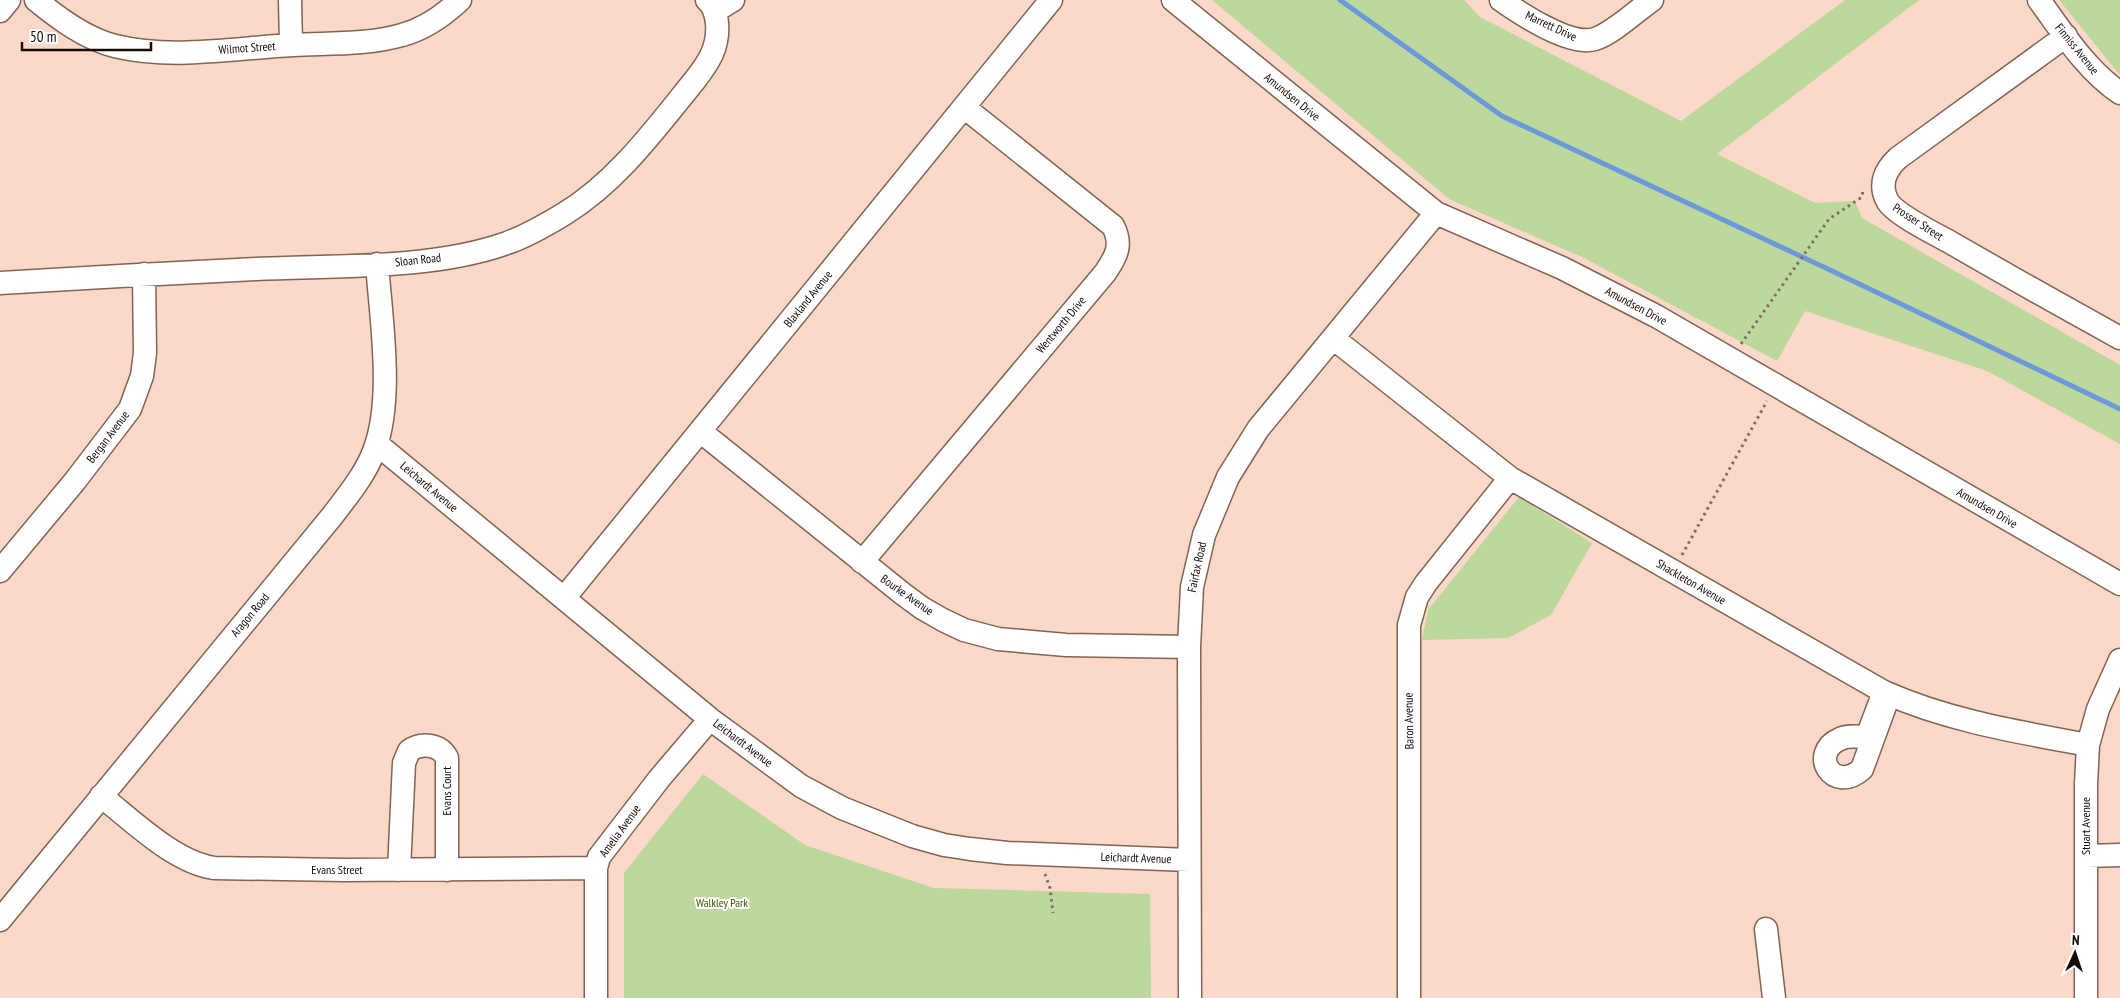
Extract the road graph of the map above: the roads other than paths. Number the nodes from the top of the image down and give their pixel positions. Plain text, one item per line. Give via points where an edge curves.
1 (9, 0) edge
2 (36, 0) edge
3 (290, 0) edge
4 (460, 0) edge
5 (1051, 0) edge
6 (1173, 0) edge
7 (1501, 0) edge
8 (1652, 0) edge
9 (2039, 0) edge
10 (719, 4) edge
11 (0, 11) edge
12 (2066, 36) junction
13 (292, 45) junction
14 (2120, 93) edge
15 (964, 107) junction
16 (1436, 213) junction
17 (377, 264) junction
18 (144, 274) junction
19 (0, 283) edge
20 (1333, 338) junction
21 (2120, 338) edge
22 (700, 431) junction
23 (377, 444) junction
24 (1510, 478) junction
25 (862, 562) junction
26 (0, 572) edge
27 (2120, 584) edge
28 (565, 597) junction
29 (1189, 647) junction
30 (2120, 660) edge
31 (710, 719) junction
32 (2088, 745) junction
33 (101, 796) junction
34 (2120, 855) edge
35 (2086, 856) junction
36 (1189, 860) junction
37 (596, 868) junction
38 (399, 870) junction
39 (447, 870) junction
40 (0, 920) edge
41 (1766, 929) dead end
42 (596, 998) edge
43 (1190, 998) edge
44 (1410, 998) edge
45 (1774, 998) edge
46 (2086, 998) edge

1 - 11 street
2 - 13 street, Wilmot Street via 92,37 133,50 203,51
3 - 13 street
4 - 13 street, Wilmot Street via 434,21 401,36
5 - 15 street, Blaxland Avenue
6 - 16 street, Amundsen Drive
7 - 8 street, Marrett Drive via 1582,41 1603,36
9 - 12 street, Finniss Avenue
10 - 17 street, Sloan Road via 717,44 707,64 623,165 588,197 549,223 507,243 457,255
12 - 14 street, Finniss Avenue via 2088,64
12 - 21 street, Prosser Street via 1898,158 1886,170 1883,189 1889,204 1919,225
15 - 22 street, Blaxland Avenue
15 - 25 street, Wentworth Drive via 1113,226 1118,235 1118,251 1105,273
16 - 20 street, Fairfax Road
16 - 27 street, Amundsen Drive via 1587,280 1656,316
17 - 18 street, Sloan Road
17 - 23 street, Aragon Road via 384,393
18 - 19 street, Sloan Road
18 - 26 street, Bergan Avenue via 142,376 130,409
20 - 24 street, Shackleton Avenue
20 - 29 street, Fairfax Road via 1258,429 1220,493 1198,556 1190,607
22 - 25 street, Bourke Avenue
22 - 28 street, Blaxland Avenue
23 - 28 street, Leichardt Avenue
23 - 33 street, Aragon Road via 358,482 333,515
24 - 32 street, Shackleton Avenue via 1887,694 1972,722
24 - 44 street, Baron Avenue via 1426,583 1417,597 1408,625
25 - 29 street, Bourke Avenue via 922,608 982,635 1039,644
28 - 31 street, Leichardt Avenue
29 - 36 street, Fairfax Road
30 - 32 street, Stuart Avenue via 2098,709
31 - 36 street, Leichardt Avenue via 801,786 842,808 912,836 944,845 1007,853
31 - 37 street, Amelia Avenue via 604,848
32 - 35 street, Stuart Avenue
33 - 38 street, Evans Street via 173,852 205,866
33 - 40 street, Aragon Road
34 - 35 street
35 - 46 street, Stuart Avenue
36 - 43 street, Fairfax Road
37 - 39 street, Evans Street
37 - 42 street, Amelia Avenue
38 - 39 street, Evans Street
38 - 39 street, Evans Court via 404,763 409,751 421,745 436,747 447,758
41 - 45 street

